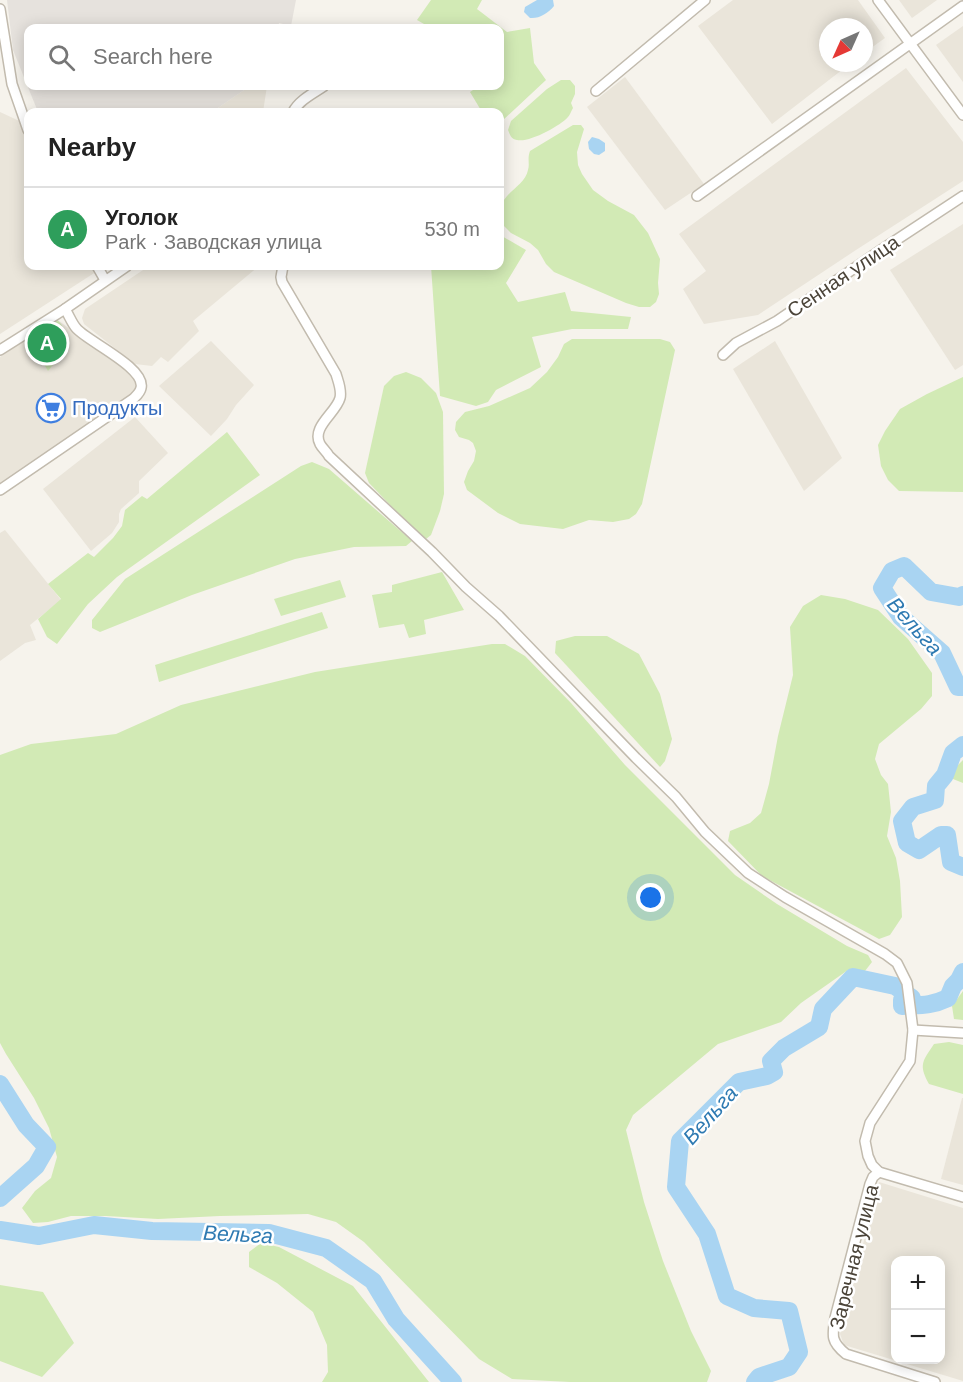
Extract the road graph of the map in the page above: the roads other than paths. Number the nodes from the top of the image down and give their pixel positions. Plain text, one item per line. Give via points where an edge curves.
1 (705, 0) edge
2 (878, 0) edge
3 (963, 6) edge
4 (0, 9) edge
5 (911, 43) junction
6 (318, 90) edge
7 (596, 91) dead end
8 (295, 108) edge
9 (963, 115) edge
10 (24, 118) edge
11 (697, 196) dead end
12 (963, 196) edge
13 (99, 270) edge
14 (121, 270) edge
15 (282, 270) edge
16 (105, 280) junction
17 (65, 309) junction
18 (0, 350) edge
19 (723, 355) dead end
20 (0, 490) edge
21 (913, 1030) junction
22 (963, 1033) edge
23 (879, 1173) junction
24 (963, 1197) edge
25 (935, 1382) edge

1 - 7 street
2 - 5 street
3 - 5 street
4 - 10 street via 12,84
5 - 9 street
5 - 11 street
6 - 8 street
12 - 19 street, Сенная улица
13 - 16 street
14 - 16 street
15 - 21 street via 282,282 336,374 341,391 318,437 329,456 499,616 748,873 897,963 907,983
16 - 17 street
17 - 18 street
17 - 20 street via 76,329 135,372 141,389 133,399
21 - 22 street
21 - 23 street via 910,1061 870,1123 865,1142 872,1165
23 - 24 street
23 - 25 street, Заречная улица via 870,1184 833,1338 846,1354

